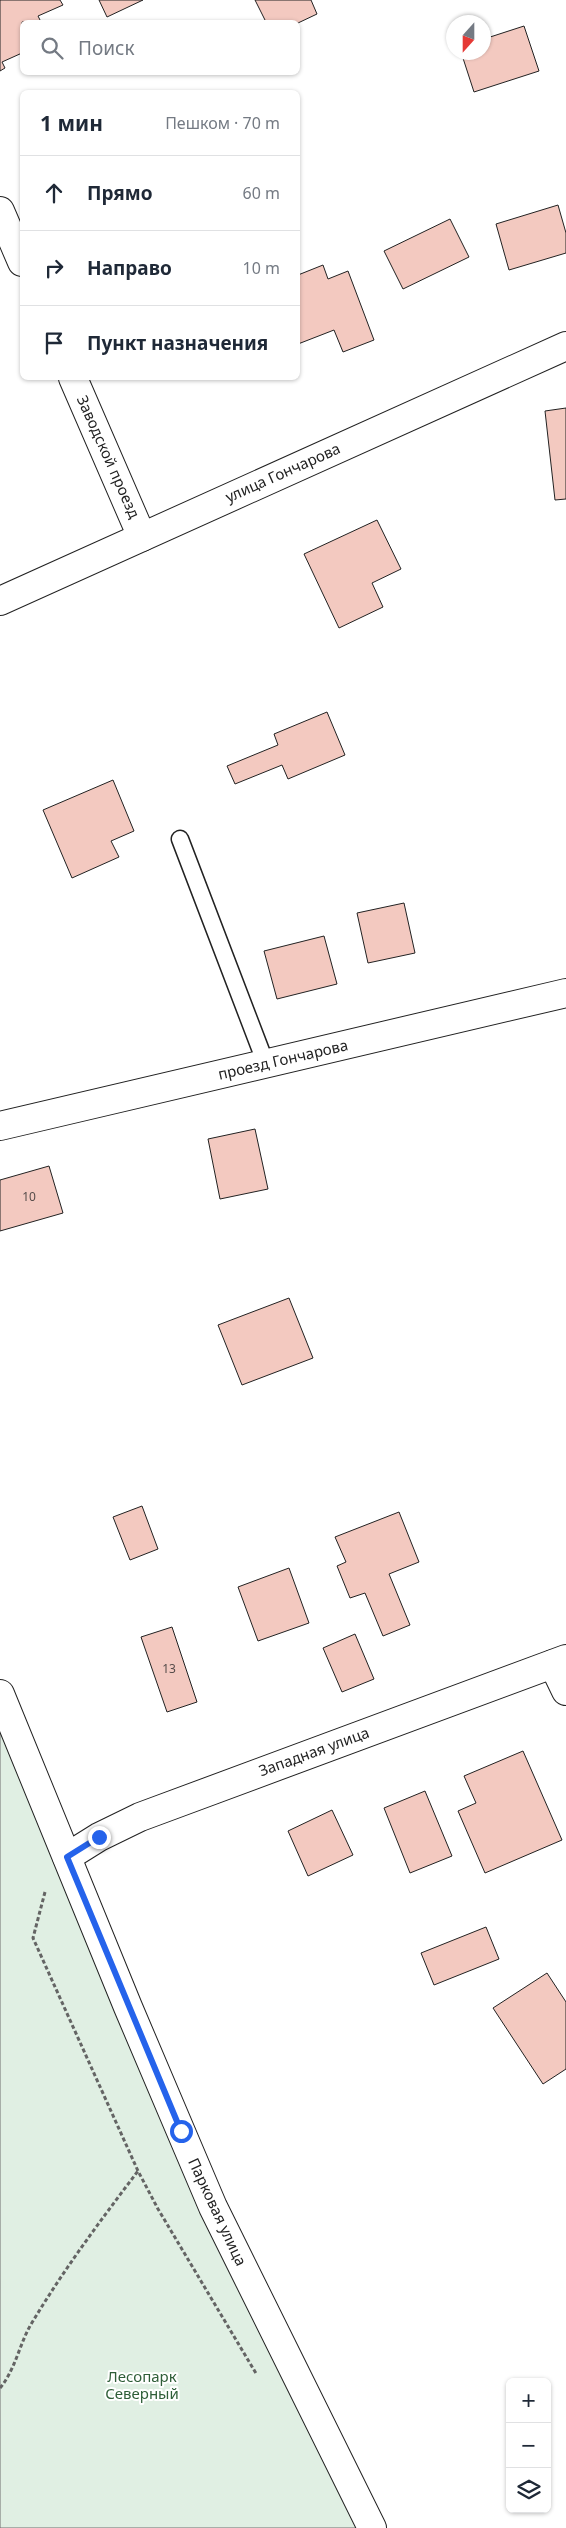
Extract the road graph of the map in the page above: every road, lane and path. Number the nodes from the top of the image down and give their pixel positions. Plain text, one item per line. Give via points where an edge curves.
1 (0, 210) edge
2 (20, 257) edge
3 (566, 346) edge
4 (74, 380) edge
5 (142, 537) junction
6 (0, 601) edge
7 (180, 840) dead end
8 (566, 993) edge
9 (266, 1064) junction
10 (0, 1126) edge
11 (559, 1662) edge
12 (566, 1691) edge
13 (0, 1694) edge
14 (67, 1857) junction
15 (138, 2171) junction
16 (259, 2377) dead end
17 (0, 2388) edge
18 (372, 2528) edge

1 - 2 street
3 - 5 street, улица Гончарова
4 - 5 street, Заводской проезд
5 - 6 street, улица Гончарова
7 - 9 lane
8 - 9 street, проезд Гончарова
9 - 10 street, проезд Гончарова
11 - 12 street
11 - 14 street, Западная улица via 140,1817
13 - 14 street, Парковая улица
14 - 15 path via 53,1861 33,1938
14 - 18 street, Парковая улица via 213,2207
15 - 16 path
15 - 17 path via 81,2248 30,2328 7,2380

